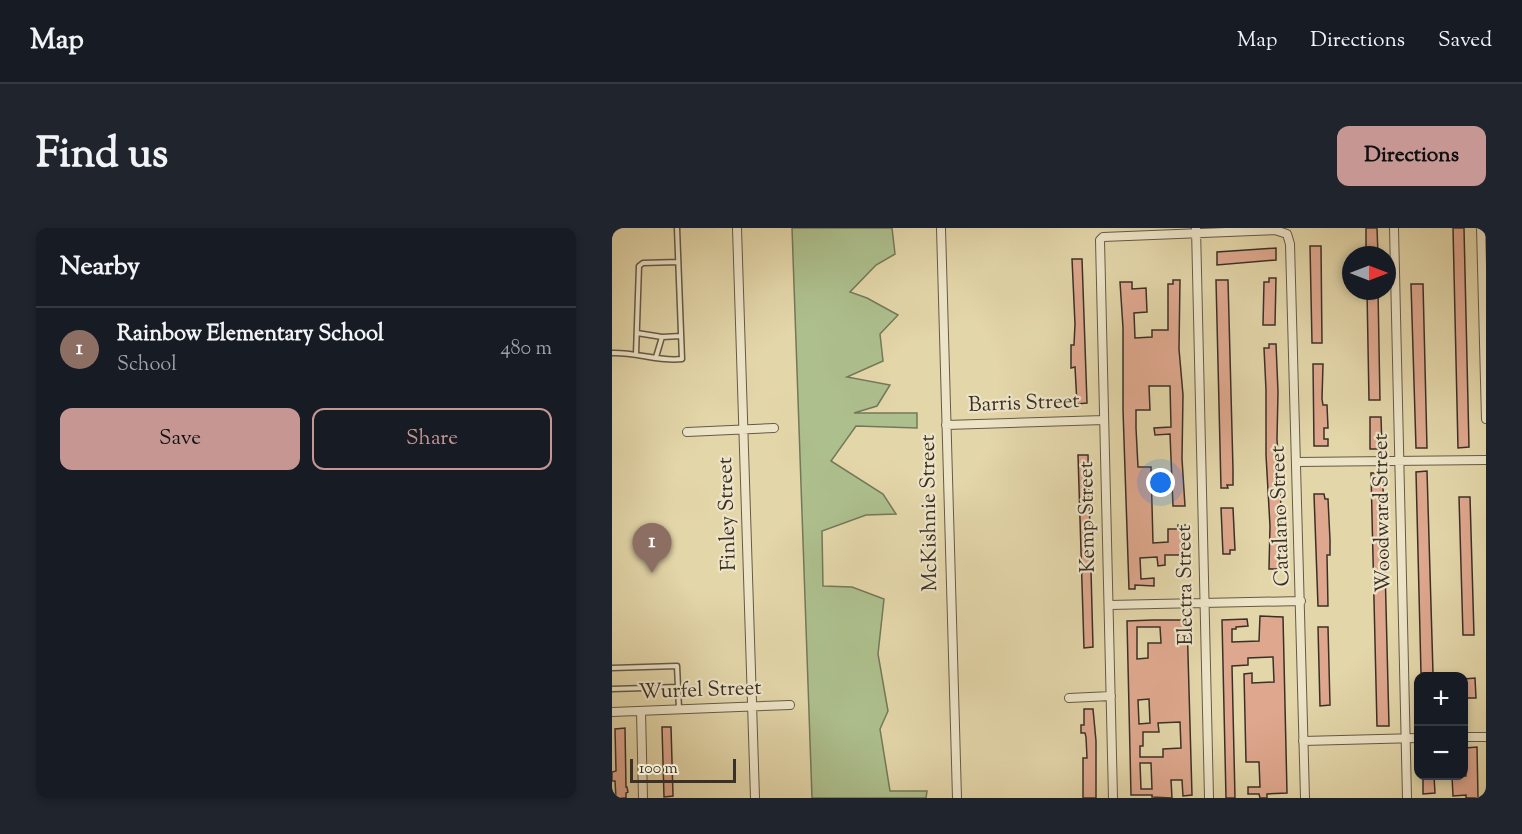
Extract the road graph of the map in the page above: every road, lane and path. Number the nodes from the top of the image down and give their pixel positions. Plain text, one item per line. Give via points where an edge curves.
1 (677, 228) edge
2 (737, 228) edge
3 (941, 228) edge
4 (1394, 228) edge
5 (1481, 228) edge
6 (1196, 231) edge
7 (678, 262) junction
8 (637, 333) junction
9 (662, 336) junction
10 (681, 336) junction
11 (612, 353) edge
12 (636, 354) junction
13 (656, 357) junction
14 (1486, 419) edge
15 (1104, 420) junction
16 (946, 425) junction
17 (774, 428) dead end
18 (742, 429) junction
19 (687, 432) dead end
20 (1400, 460) junction
21 (1486, 460) edge
22 (1297, 462) junction
23 (1301, 601) junction
24 (1205, 603) junction
25 (1109, 605) junction
26 (612, 668) edge
27 (678, 687) junction
28 (612, 689) edge
29 (1111, 696) junction
30 (1069, 698) dead end
31 (790, 705) dead end
32 (753, 708) junction
33 (679, 710) junction
34 (641, 711) junction
35 (612, 712) edge
36 (1468, 737) edge
37 (1486, 737) edge
38 (1407, 738) junction
39 (1414, 738) edge
40 (1304, 741) junction
41 (643, 798) edge
42 (755, 798) edge
43 (957, 798) edge
44 (1113, 798) edge
45 (1209, 798) edge
46 (1305, 798) edge
47 (1407, 798) edge

1 - 7 lane
2 - 18 street, Finley Street
3 - 16 street, McKishnie Street
4 - 20 street, Woodward Street
5 - 14 street
6 - 15 street, Kemp Street via 1100,240
6 - 22 street, Catalano Street via 1275,230 1287,234
6 - 24 street, Electra Street
7 - 8 lane via 639,266
7 - 10 lane
8 - 9 lane
8 - 12 lane
9 - 10 lane
9 - 13 lane
10 - 13 lane via 682,359
11 - 12 lane
12 - 13 lane
15 - 16 street, Barris Street
15 - 25 street, Kemp Street
16 - 43 street, McKishnie Street
17 - 18 street
18 - 19 street
18 - 32 street, Finley Street
20 - 21 street
20 - 22 street
20 - 38 street, Woodward Street
22 - 23 street, Catalano Street
23 - 24 street
23 - 40 street, Catalano Street
24 - 25 street
24 - 45 street, Electra Street
25 - 29 street, Kemp Street
26 - 27 lane via 677,666
27 - 28 lane
27 - 33 lane
29 - 30 street
29 - 44 street, Kemp Street
31 - 32 street, Wurfel Street
32 - 33 street, Wurfel Street
32 - 42 street, Finley Street
33 - 34 street, Wurfel Street
34 - 35 street, Wurfel Street
34 - 41 street
36 - 37 street
38 - 39 street
38 - 40 street
38 - 47 street, Woodward Street
40 - 46 street, Catalano Street

